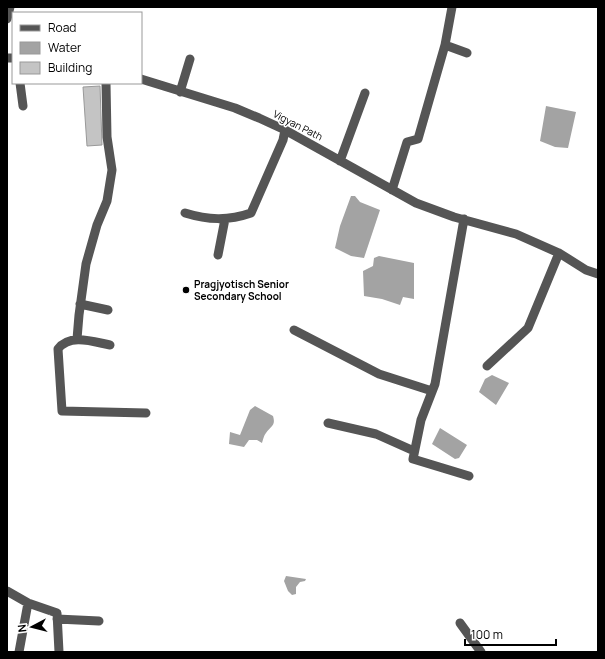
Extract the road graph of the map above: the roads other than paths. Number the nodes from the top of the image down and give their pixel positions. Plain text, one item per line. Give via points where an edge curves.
1 (10, 7) edge
2 (452, 7) edge
3 (7, 19) edge
4 (445, 45) junction
5 (467, 53) dead end
6 (190, 59) dead end
7 (142, 79) edge
8 (20, 84) edge
9 (106, 84) edge
10 (180, 92) junction
11 (364, 92) dead end
12 (23, 106) dead end
13 (285, 130) junction
14 (340, 161) junction
15 (392, 190) junction
16 (185, 213) dead end
17 (225, 219) junction
18 (464, 219) junction
19 (559, 253) junction
20 (218, 255) dead end
21 (598, 274) edge
22 (80, 304) junction
23 (108, 310) dead end
24 (294, 330) dead end
25 (77, 339) junction
26 (110, 345) dead end
27 (487, 366) dead end
28 (432, 391) junction
29 (146, 413) dead end
30 (328, 423) dead end
31 (414, 451) junction
32 (468, 476) dead end
33 (7, 591) edge
34 (28, 603) junction
35 (57, 619) junction
36 (99, 621) dead end
37 (460, 623) dead end
38 (19, 652) edge
39 (59, 652) edge
40 (481, 652) edge

1 - 3 street
2 - 4 street
4 - 5 street
4 - 15 street via 418,139 406,142
6 - 10 street
7 - 10 street, Vigyan Path
8 - 12 street
9 - 22 street via 107,137 112,170 107,201 86,264
10 - 13 street, Vigyan Path via 235,108
11 - 14 street
13 - 14 street, Vigyan Path
13 - 17 street via 251,214
14 - 15 street, Vigyan Path
15 - 18 street, Vigyan Path via 436,211
16 - 17 street via 197,217
17 - 20 street
18 - 19 street, Vigyan Path via 516,234
18 - 28 street
19 - 21 street, Vigyan Path via 586,270
19 - 27 street via 528,328
22 - 23 street
22 - 25 street
24 - 28 street via 380,374
25 - 26 street
25 - 29 street via 62,343 58,349 62,411
28 - 31 street via 421,420
30 - 31 street via 376,434
31 - 32 street via 413,458
33 - 34 street
34 - 35 street via 57,613
34 - 38 street
35 - 36 street
35 - 39 street
37 - 40 street

